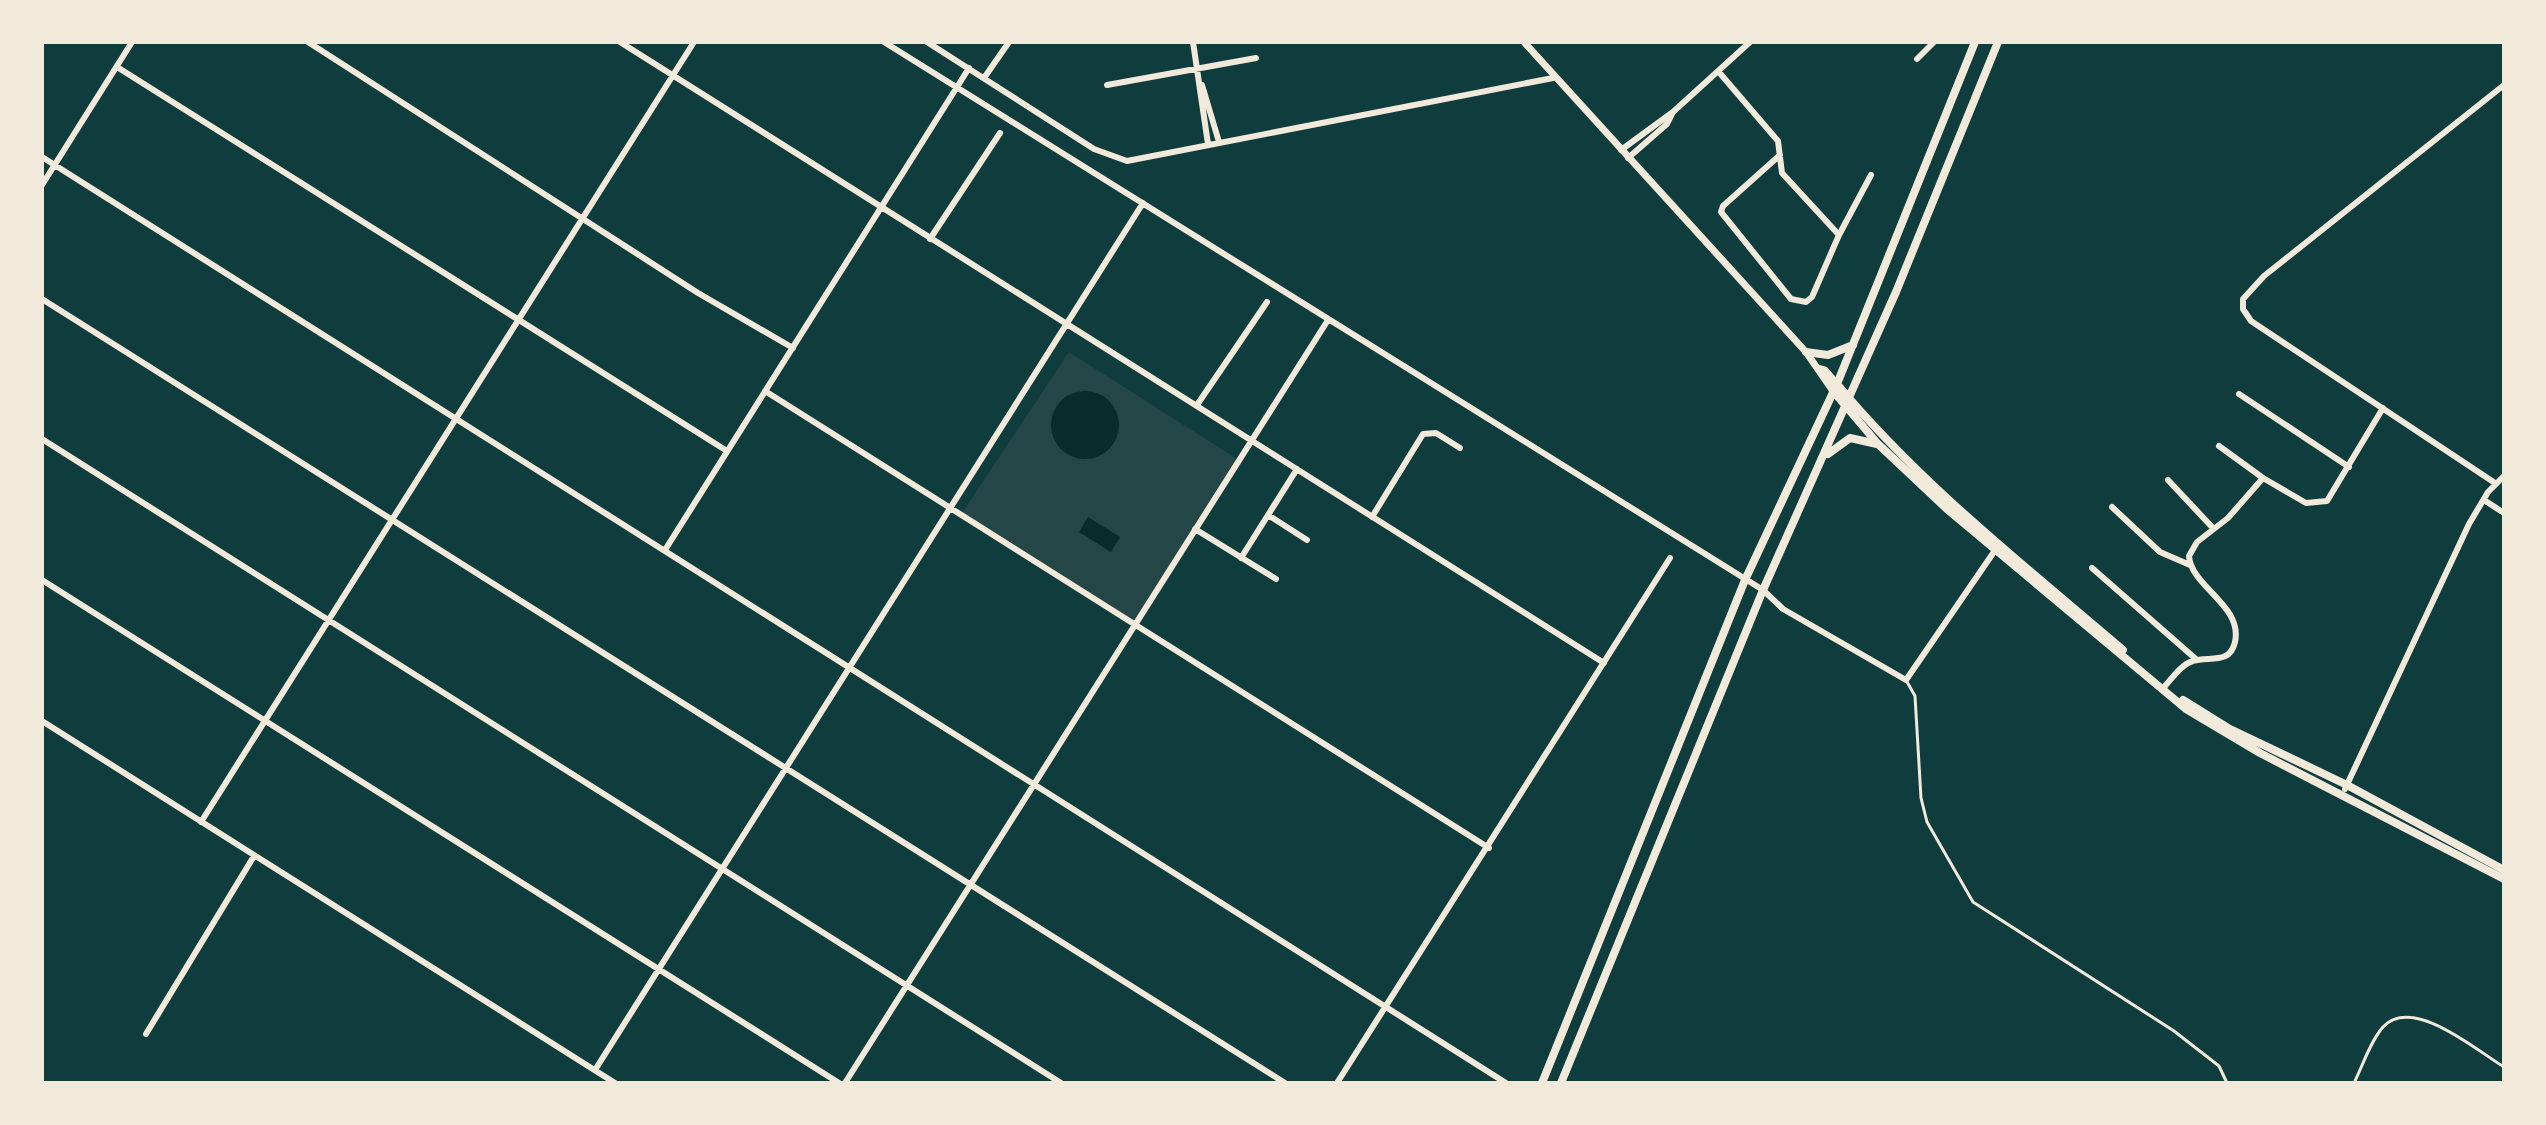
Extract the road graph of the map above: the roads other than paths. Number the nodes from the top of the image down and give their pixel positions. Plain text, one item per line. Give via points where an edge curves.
1 (132, 42) edge
2 (308, 42) edge
3 (620, 42) edge
4 (694, 42) edge
5 (884, 42) edge
6 (927, 42) edge
7 (1009, 42) edge
8 (1193, 42) edge
9 (1524, 42) edge
10 (1750, 42) edge
11 (1934, 42) edge
12 (1975, 42) edge
13 (1998, 42) edge
14 (1256, 58) dead end
15 (1917, 59) dead end
16 (117, 67) junction
17 (969, 68) junction
18 (1198, 71) junction
19 (1718, 71) junction
20 (673, 75) junction
21 (984, 78) junction
22 (1553, 78) junction
23 (1107, 85) dead end
24 (2504, 85) edge
25 (956, 89) junction
26 (1673, 112) junction
27 (1000, 133) dead end
28 (1219, 142) junction
29 (1208, 144) junction
30 (1621, 150) junction
31 (1780, 155) junction
32 (42, 157) edge
33 (1628, 158) junction
34 (55, 165) junction
35 (1871, 175) dead end
36 (42, 185) edge
37 (1143, 203) junction
38 (881, 208) junction
39 (581, 217) junction
40 (1839, 235) junction
41 (930, 239) junction
42 (42, 299) edge
43 (1267, 302) dead end
44 (519, 320) junction
45 (1328, 320) junction
46 (1067, 323) junction
47 (1853, 345) junction
48 (793, 348) junction
49 (1806, 352) junction
50 (1835, 388) junction
51 (765, 391) junction
52 (2239, 394) dead end
53 (1848, 404) junction
54 (1197, 405) junction
55 (2383, 408) junction
56 (456, 420) junction
57 (42, 439) edge
58 (1251, 440) junction
59 (1878, 444) junction
60 (2219, 446) dead end
61 (1460, 448) dead end
62 (727, 451) junction
63 (1825, 457) junction
64 (2349, 467) junction
65 (1297, 469) junction
66 (2504, 476) edge
67 (2263, 478) junction
68 (2168, 480) dead end
69 (2495, 483) junction
70 (2484, 500) junction
71 (950, 507) junction
72 (2112, 507) dead end
73 (2504, 513) edge
74 (1268, 515) junction
75 (1372, 517) junction
76 (392, 520) junction
77 (2212, 527) junction
78 (1195, 529) junction
79 (1307, 540) dead end
80 (1997, 546) junction
81 (665, 550) junction
82 (1241, 558) junction
83 (1670, 558) dead end
84 (2190, 565) junction
85 (2092, 568) dead end
86 (1276, 579) dead end
87 (42, 580) edge
88 (1745, 580) junction
89 (1763, 590) junction
90 (328, 620) junction
91 (1133, 626) junction
92 (2198, 660) junction
93 (1604, 663) junction
94 (850, 667) junction
95 (1906, 680) junction
96 (2165, 686) junction
97 (42, 721) edge
98 (265, 722) junction
99 (787, 767) junction
100 (1032, 784) junction
101 (2344, 790) junction
102 (201, 822) junction
103 (1489, 848) junction
104 (254, 856) junction
105 (722, 869) junction
106 (2504, 870) edge
107 (2504, 879) edge
108 (973, 885) junction
109 (660, 967) junction
110 (906, 985) junction
111 (1385, 1006) junction
112 (146, 1034) dead end
113 (2504, 1067) edge
114 (595, 1070) junction
115 (615, 1083) edge
116 (842, 1083) edge
117 (1061, 1083) edge
118 (1285, 1083) edge
119 (1337, 1083) edge
120 (1506, 1083) edge
121 (1542, 1083) edge
122 (1561, 1083) edge
123 (2227, 1083) edge
124 (2354, 1083) edge

1 - 16 street
2 - 39 street
3 - 20 street
4 - 20 street
5 - 25 street
6 - 17 street
7 - 21 street
8 - 18 street
9 - 22 street
10 - 19 street
11 - 15 street
12 - 47 main road
13 - 53 main road
14 - 18 street
16 - 34 street
16 - 44 street
17 - 21 street
17 - 25 street
18 - 23 street
18 - 28 street
18 - 29 street
19 - 26 street
19 - 31 street via 1778,141
20 - 38 street
20 - 39 street
21 - 29 street via 1113,158 1127,161
22 - 28 street
22 - 30 street
24 - 55 street via 2251,286 2243,299 2251,321
25 - 37 street
25 - 38 street
26 - 30 street
26 - 33 street via 1667,124
27 - 41 street
28 - 29 street
30 - 33 street
31 - 40 street via 1782,173
31 - 40 street via 1723,206 1724,218 1797,302 1812,297
32 - 34 street
33 - 49 street
34 - 36 street
34 - 56 street
35 - 40 street
37 - 45 street
37 - 46 street
38 - 41 street
38 - 48 street
39 - 44 street
39 - 48 street
41 - 46 street
42 - 76 street
43 - 54 street
44 - 56 street
44 - 62 street
45 - 58 street
45 - 88 street
46 - 54 street
46 - 71 street
47 - 49 main road via 1828,355
47 - 50 main road
48 - 51 street
49 - 50 street
50 - 53 main road
50 - 88 main road
51 - 62 street
51 - 71 street
52 - 64 street
53 - 59 main road
53 - 63 main road
53 - 80 main road
54 - 58 street
55 - 64 street
55 - 69 street
56 - 76 street
56 - 81 street
57 - 90 street
58 - 65 street
58 - 78 street
59 - 63 main road via 1850,438
59 - 80 main road
60 - 67 street
61 - 75 street via 1436,433 1423,434
62 - 81 street
63 - 89 main road
64 - 67 street via 2327,501 2318,505
65 - 74 street
65 - 75 street
66 - 69 street
67 - 77 street via 2228,518
68 - 77 street
69 - 70 street
70 - 73 street
70 - 101 street
71 - 91 street
71 - 94 street
72 - 84 street via 2160,552
74 - 79 street
74 - 82 street
75 - 93 street
76 - 90 street
76 - 99 street
77 - 84 street via 2190,551
78 - 82 street
78 - 91 street
80 - 95 street
80 - 96 main road
80 - 101 main road via 2186,709 2248,747
81 - 94 street
82 - 86 street
83 - 93 street
84 - 92 street via 2218,596 2236,630 2227,655
85 - 92 street
87 - 98 street
88 - 89 street
88 - 121 main road
89 - 95 street via 1783,609
89 - 122 main road
90 - 98 street
90 - 105 street
91 - 100 street
91 - 103 street
92 - 96 street via 2183,666
93 - 103 street
94 - 99 street
94 - 100 street
95 - 123 lane via 1915,696 1927,822 1973,902 2184,1039 2219,1066
96 - 101 main road via 2223,726
97 - 102 street
98 - 102 street
98 - 109 street
99 - 105 street
99 - 108 street
100 - 108 street
100 - 111 street
101 - 106 main road
101 - 107 main road
102 - 104 street
103 - 111 street
104 - 112 street
104 - 114 street
105 - 109 street
105 - 110 street
108 - 110 street
108 - 118 street
109 - 114 street
109 - 116 street
110 - 116 street
110 - 117 street
111 - 119 street
111 - 120 street
113 - 124 lane via 2426,1020 2409,1016 2382,1028
114 - 115 street

